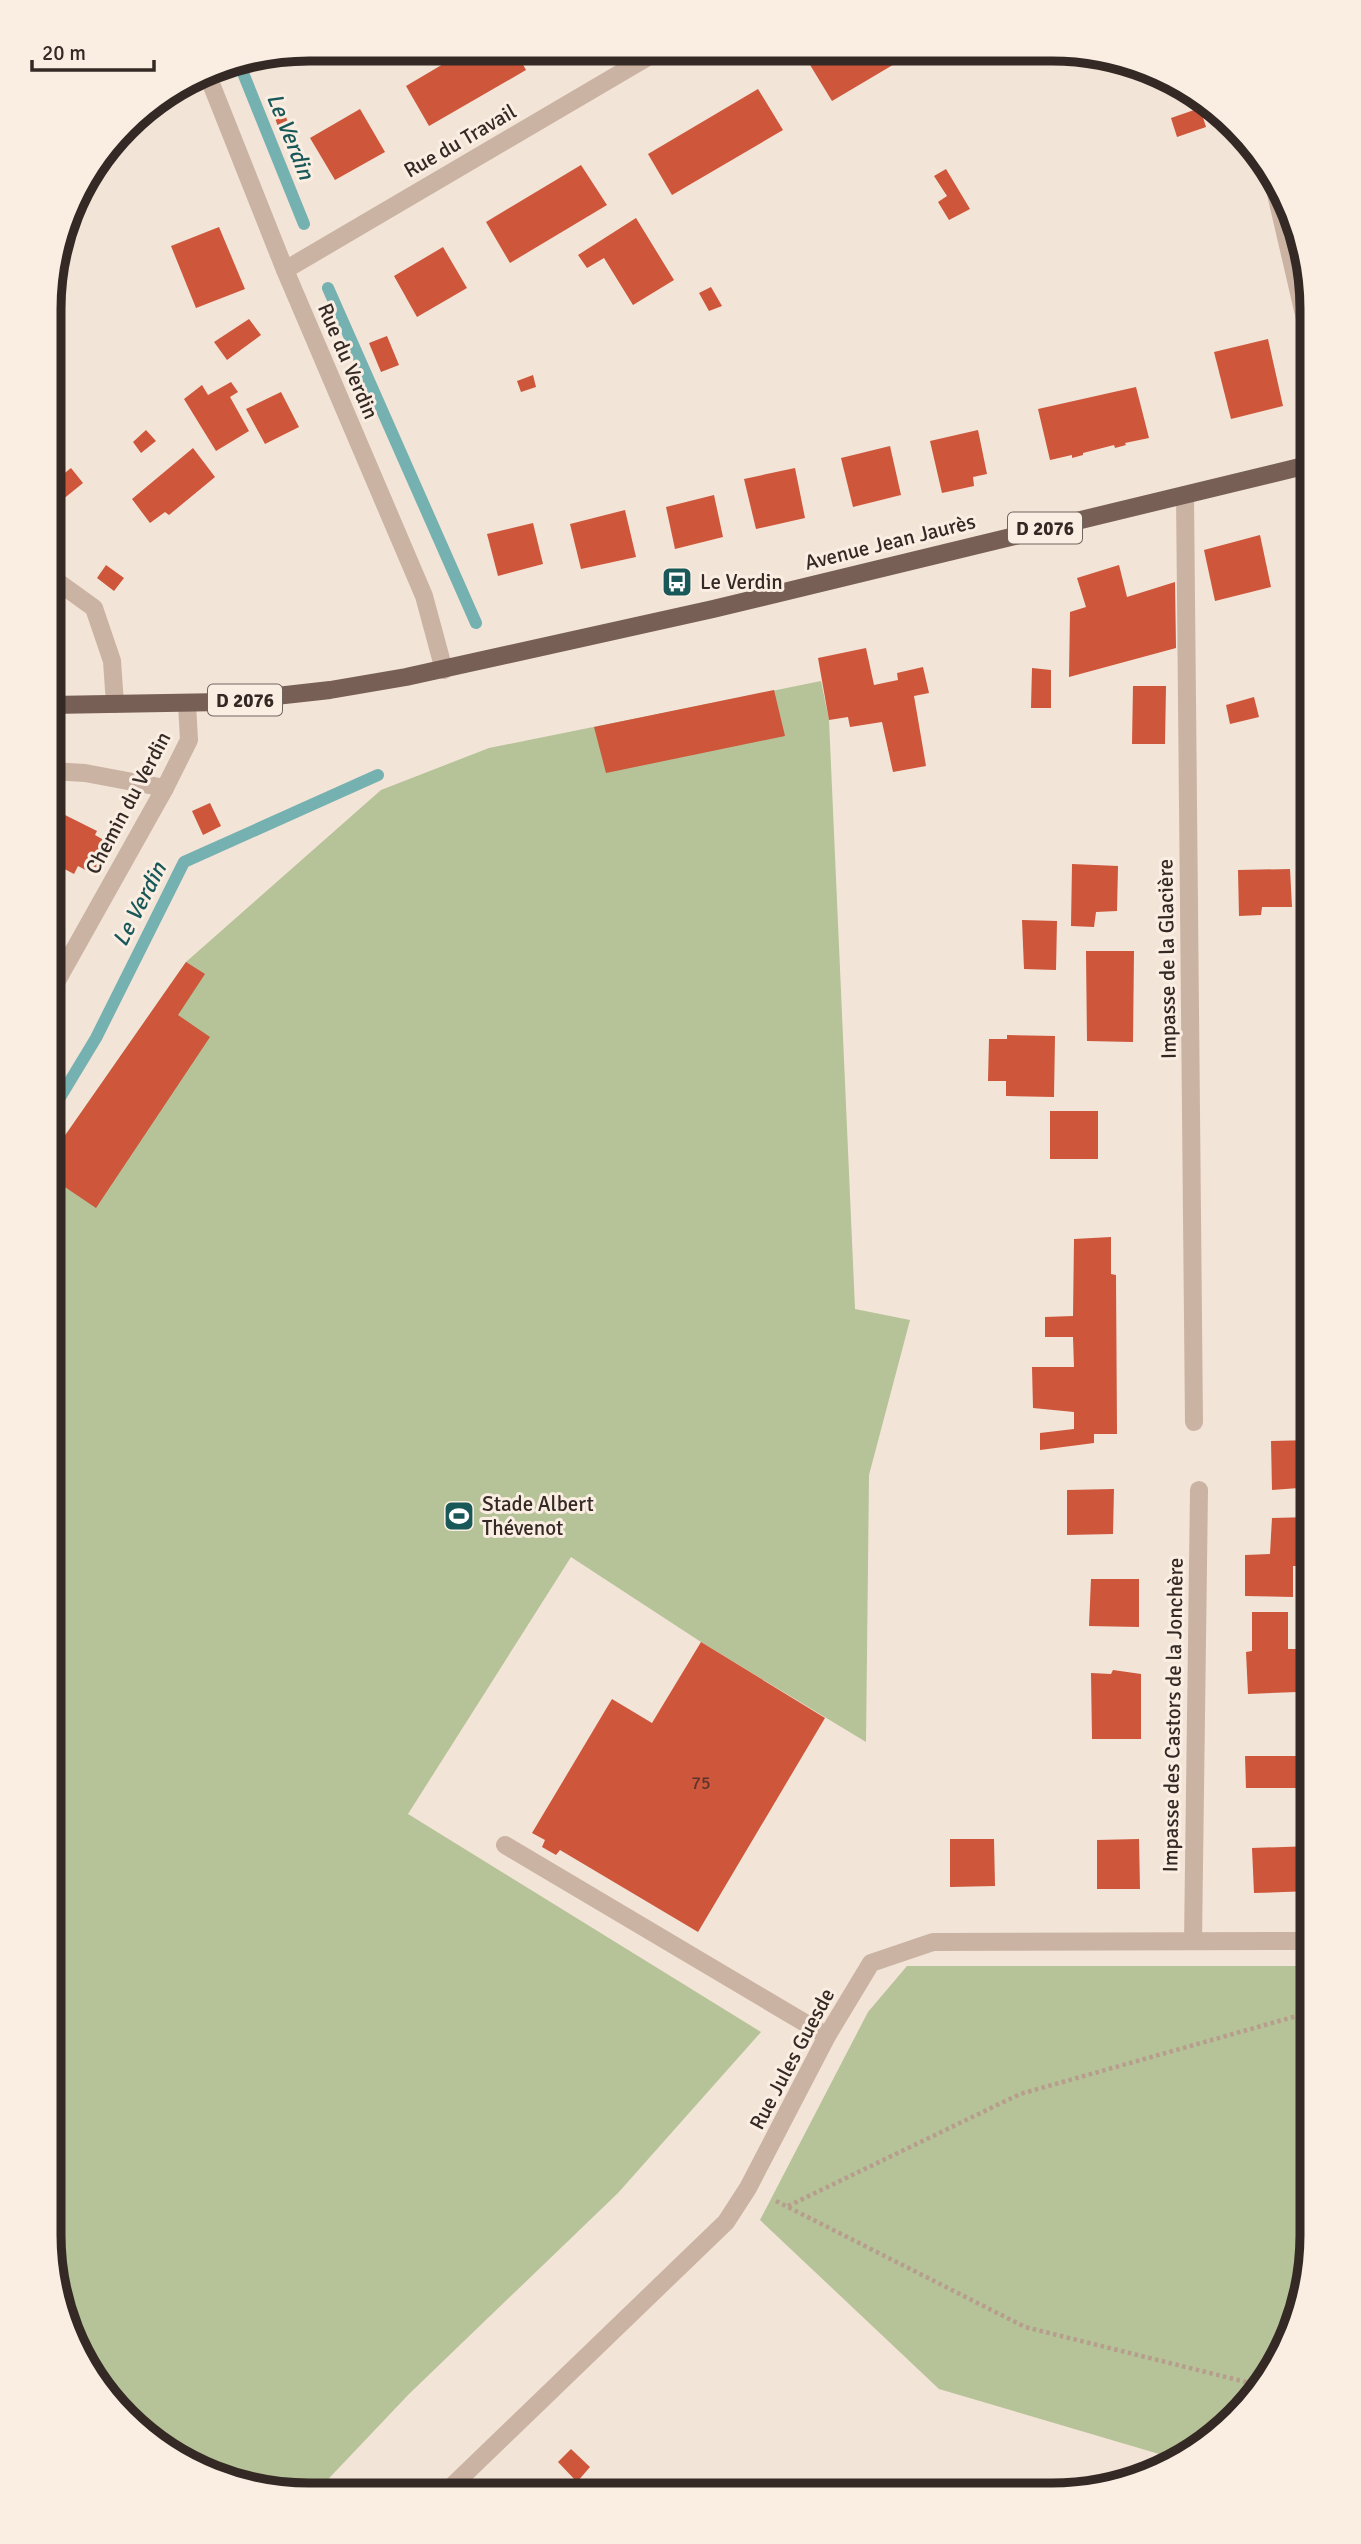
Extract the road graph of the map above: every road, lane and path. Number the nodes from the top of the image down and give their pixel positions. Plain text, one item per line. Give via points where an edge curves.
1 (640, 62) edge
2 (210, 82) edge
3 (1280, 213) edge
4 (285, 270) junction
5 (1299, 293) edge
6 (1300, 467) edge
7 (1185, 495) junction
8 (61, 584) edge
9 (444, 670) junction
10 (115, 704) junction
11 (187, 704) junction
12 (61, 705) edge
13 (61, 772) edge
14 (165, 788) junction
15 (61, 973) edge
16 (1194, 1422) dead end
17 (1199, 1490) dead end
18 (505, 1845) dead end
19 (1193, 1941) junction
20 (1300, 1941) edge
21 (1300, 2015) edge
22 (827, 2036) junction
23 (748, 2188) junction
24 (788, 2206) junction
25 (1251, 2383) edge
26 (454, 2483) edge

1 - 4 street, Rue du Travail
2 - 4 street, Rue du Verdin
3 - 5 street
4 - 9 street, Rue du Verdin via 424,596
6 - 7 main road, Avenue Jean Jaurès / D 2076
7 - 9 main road, Avenue Jean Jaurès / D 2076
7 - 16 street, Impasse de la Glacière
8 - 10 street via 93,608 113,661
9 - 11 main road, Avenue Jean Jaurès / D 2076 via 330,690
10 - 11 main road, D 2076
10 - 12 main road, D 2076
11 - 14 street, Chemin du Verdin via 189,740
13 - 14 street
14 - 15 street, Chemin du Verdin
17 - 19 street, Impasse des Castors de la Jonchère
18 - 22 street
19 - 20 street, Rue Jules Guesde
19 - 22 street, Rue Jules Guesde via 933,1942 871,1963
21 - 24 path via 1020,2094
22 - 23 street, Rue Jules Guesde
23 - 24 path
23 - 26 street, Rue Jules Guesde via 726,2222
24 - 25 path via 1025,2327

